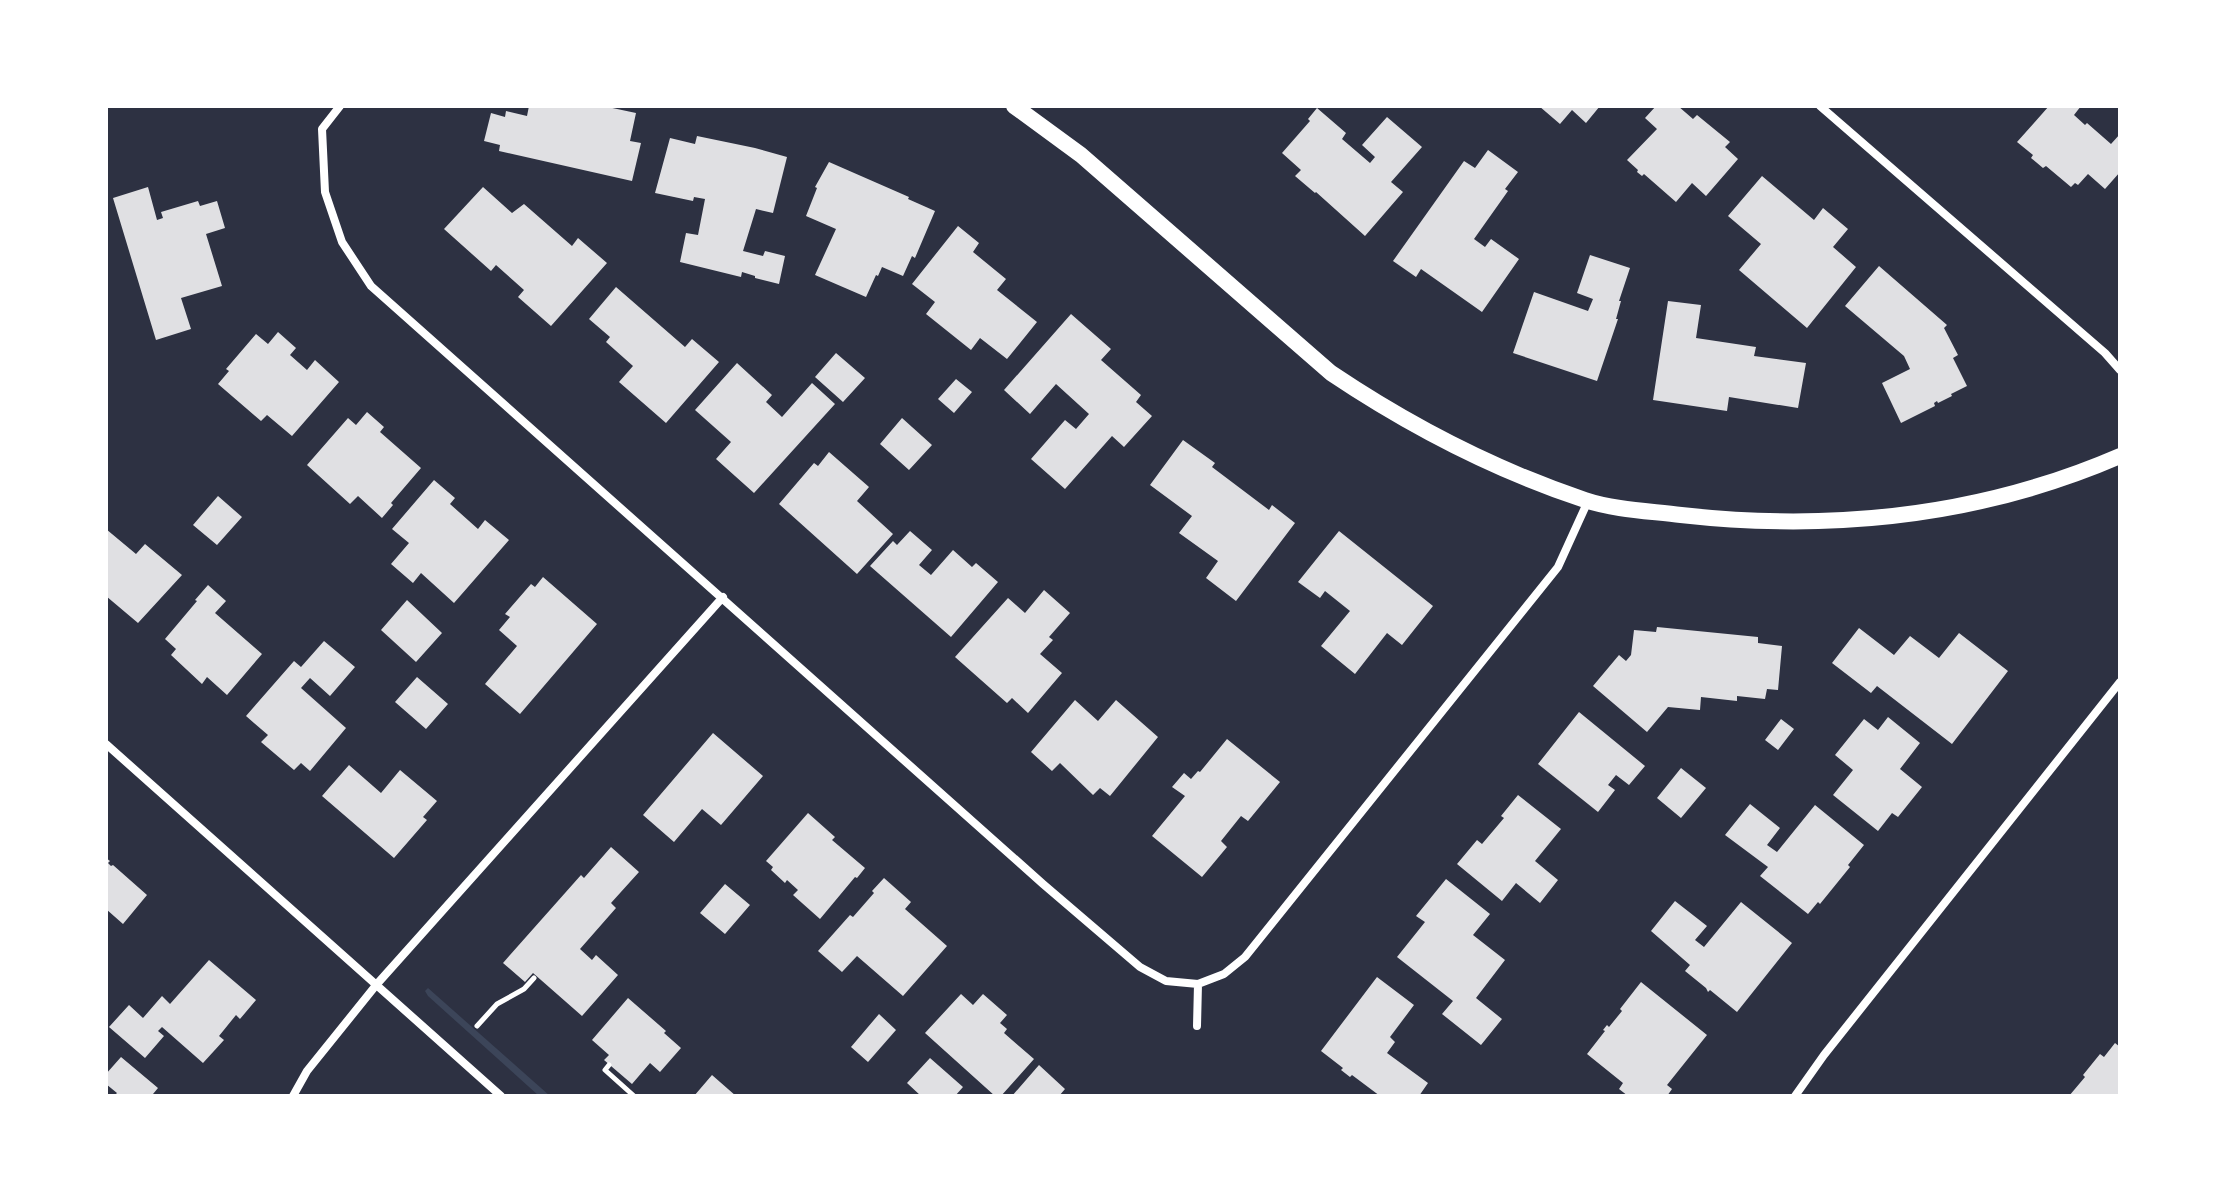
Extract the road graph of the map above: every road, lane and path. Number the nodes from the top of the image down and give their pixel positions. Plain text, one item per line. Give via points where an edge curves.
1 (340, 106) edge
2 (1014, 106) edge
3 (1820, 106) edge
4 (2120, 370) edge
5 (2120, 456) edge
6 (1588, 501) junction
7 (723, 597) junction
8 (2120, 682) edge
9 (106, 744) edge
10 (534, 978) dead end
11 (377, 984) junction
12 (1198, 984) junction
13 (477, 1026) dead end
14 (1197, 1026) dead end
15 (609, 1065) dead end
16 (293, 1096) edge
17 (501, 1096) edge
18 (634, 1096) edge
19 (1795, 1096) edge

1 - 7 street via 322,129 325,192 342,242 371,286
2 - 6 main road via 1081,155 1331,373 1429,434
3 - 4 street
5 - 6 main road via 1978,503 1851,521 1704,517
6 - 12 street via 1558,567 1245,957 1224,974
7 - 11 street
7 - 12 street via 1140,967 1166,981
8 - 19 street
9 - 11 street
10 - 13 path
11 - 16 street
11 - 17 street
12 - 14 street
15 - 18 path via 605,1070

